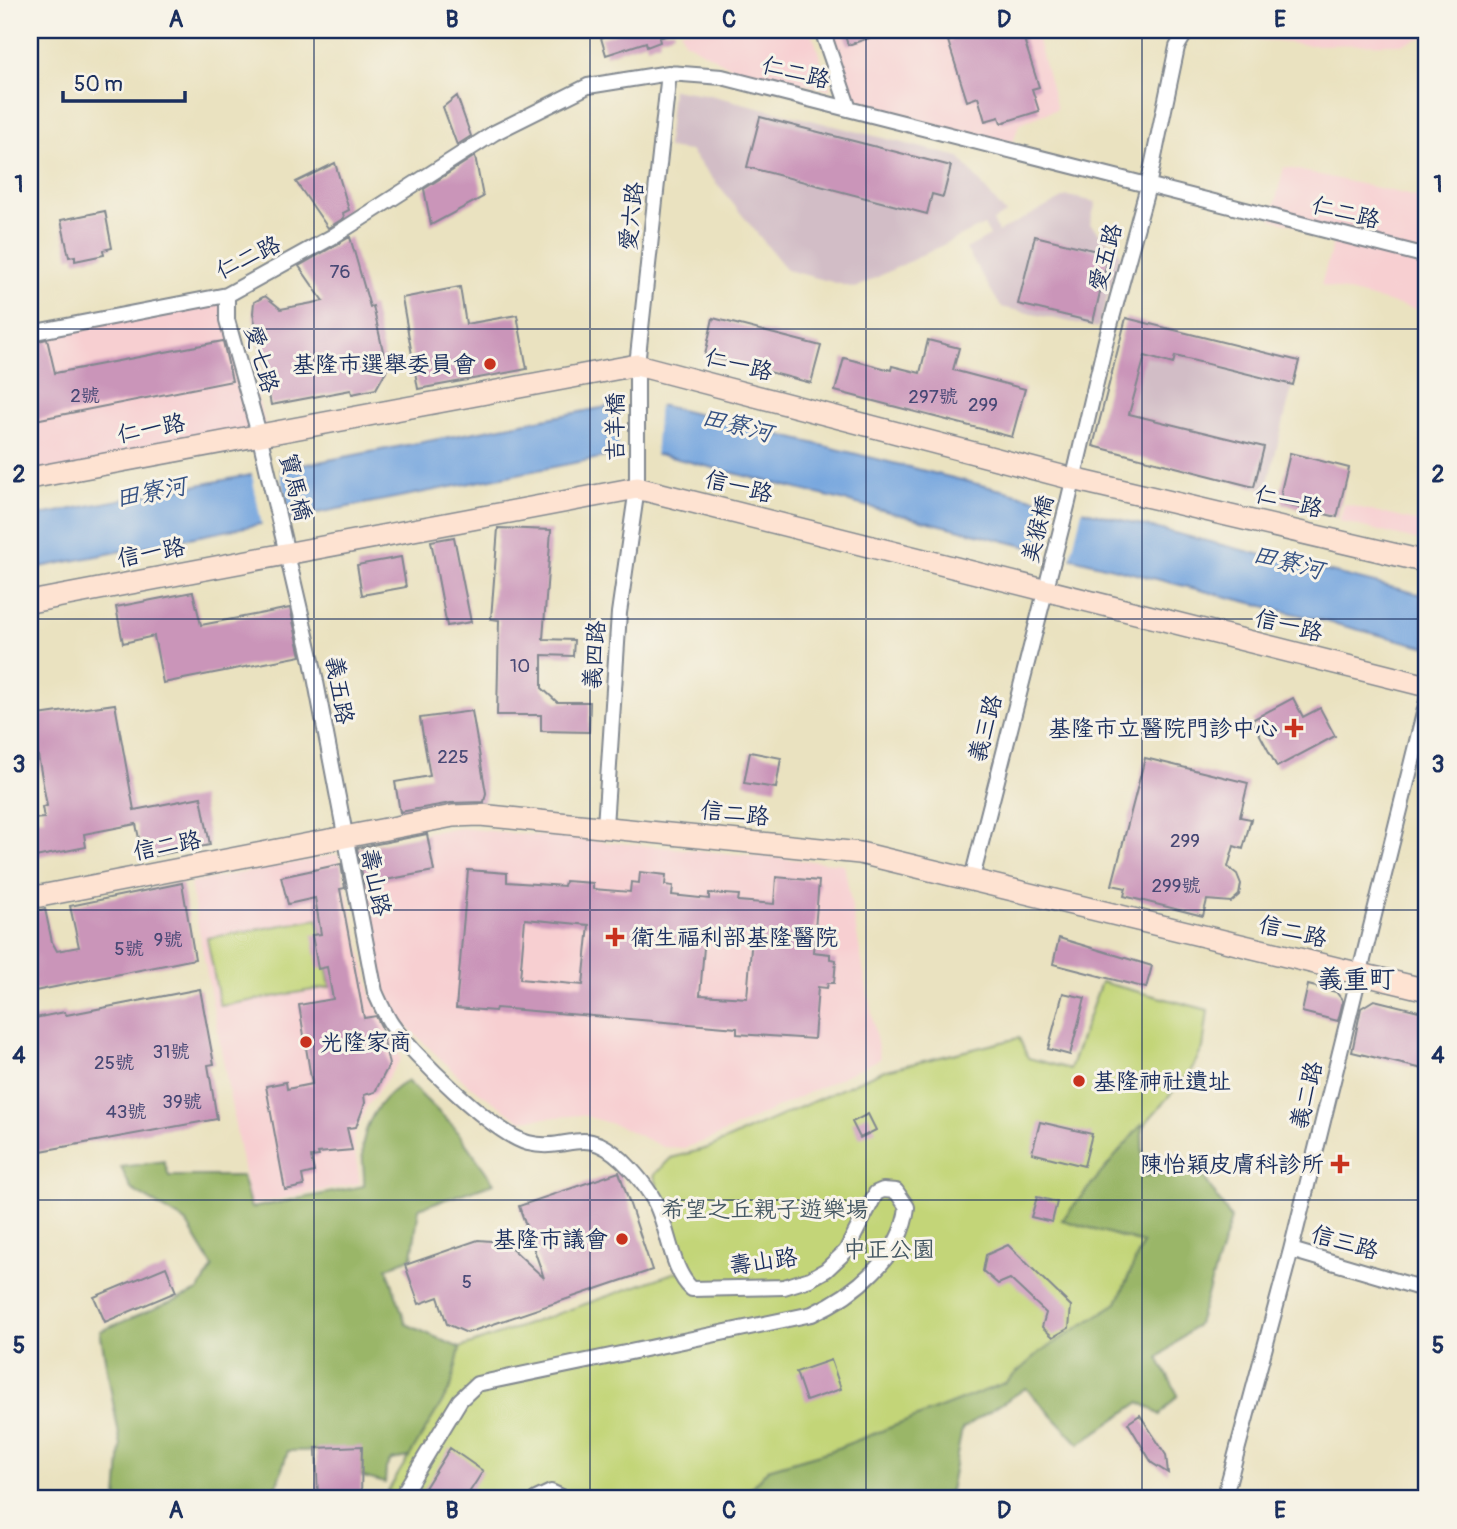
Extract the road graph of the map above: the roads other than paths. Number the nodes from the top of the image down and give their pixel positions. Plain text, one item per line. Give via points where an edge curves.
1 (822, 30) edge
2 (1186, 30) edge
3 (669, 72) junction
4 (849, 109) junction
5 (1148, 186) junction
6 (1427, 256) edge
7 (227, 295) junction
8 (30, 334) edge
9 (637, 365) junction
10 (259, 434) junction
11 (30, 478) edge
12 (1073, 478) junction
13 (637, 488) junction
14 (288, 551) junction
15 (1427, 562) edge
16 (1045, 591) junction
17 (30, 602) edge
18 (1427, 687) edge
19 (1427, 701) edge
20 (605, 825) junction
21 (343, 837) junction
22 (972, 878) junction
23 (30, 898) edge
24 (1358, 973) junction
25 (1427, 990) edge
26 (1291, 1250) junction
27 (1427, 1290) edge
28 (400, 1499) edge
29 (536, 1499) edge
30 (566, 1499) edge
31 (1224, 1499) edge

1 - 4 street
2 - 5 street, 愛五路 via 1177,47
3 - 4 street, 仁二路 via 722,77
3 - 7 street, 仁二路 via 588,86 517,121 322,243
3 - 9 street, 愛六路
4 - 5 street, 仁二路
5 - 6 street, 仁二路
5 - 12 street, 愛五路
7 - 8 street, 仁二路
7 - 10 street, 愛七路 via 227,320
9 - 10 street, 仁一路
9 - 12 street, 仁一路
9 - 13 street, 吉羊橋
10 - 11 street, 仁一路
10 - 14 street, 寶馬橋
12 - 15 street, 仁一路
12 - 16 street, 美猴橋
13 - 14 street, 信一路
13 - 16 street, 信一路
13 - 20 street, 義四路 via 619,613
14 - 17 street, 信一路
14 - 21 street, 義五路
16 - 18 street, 信一路
16 - 22 street, 義三路
19 - 24 street, 義二路
20 - 21 street, 信二路 via 453,816
20 - 22 street, 信二路 via 860,853
21 - 23 street, 信二路
21 - 28 street, 壽山路 via 375,992 391,1023 459,1094 512,1135 537,1144 586,1139 619,1158 658,1208 681,1275 692,1289 784,1287 810,1279 846,1251 876,1193 896,1191 907,1207 888,1252 873,1273 840,1300 812,1314 477,1384 460,1400
22 - 24 street, 信二路
24 - 25 street, 信二路
24 - 26 street, 義二路
26 - 27 street, 信三路
26 - 31 street, 義二路
29 - 30 street via 551,1492

